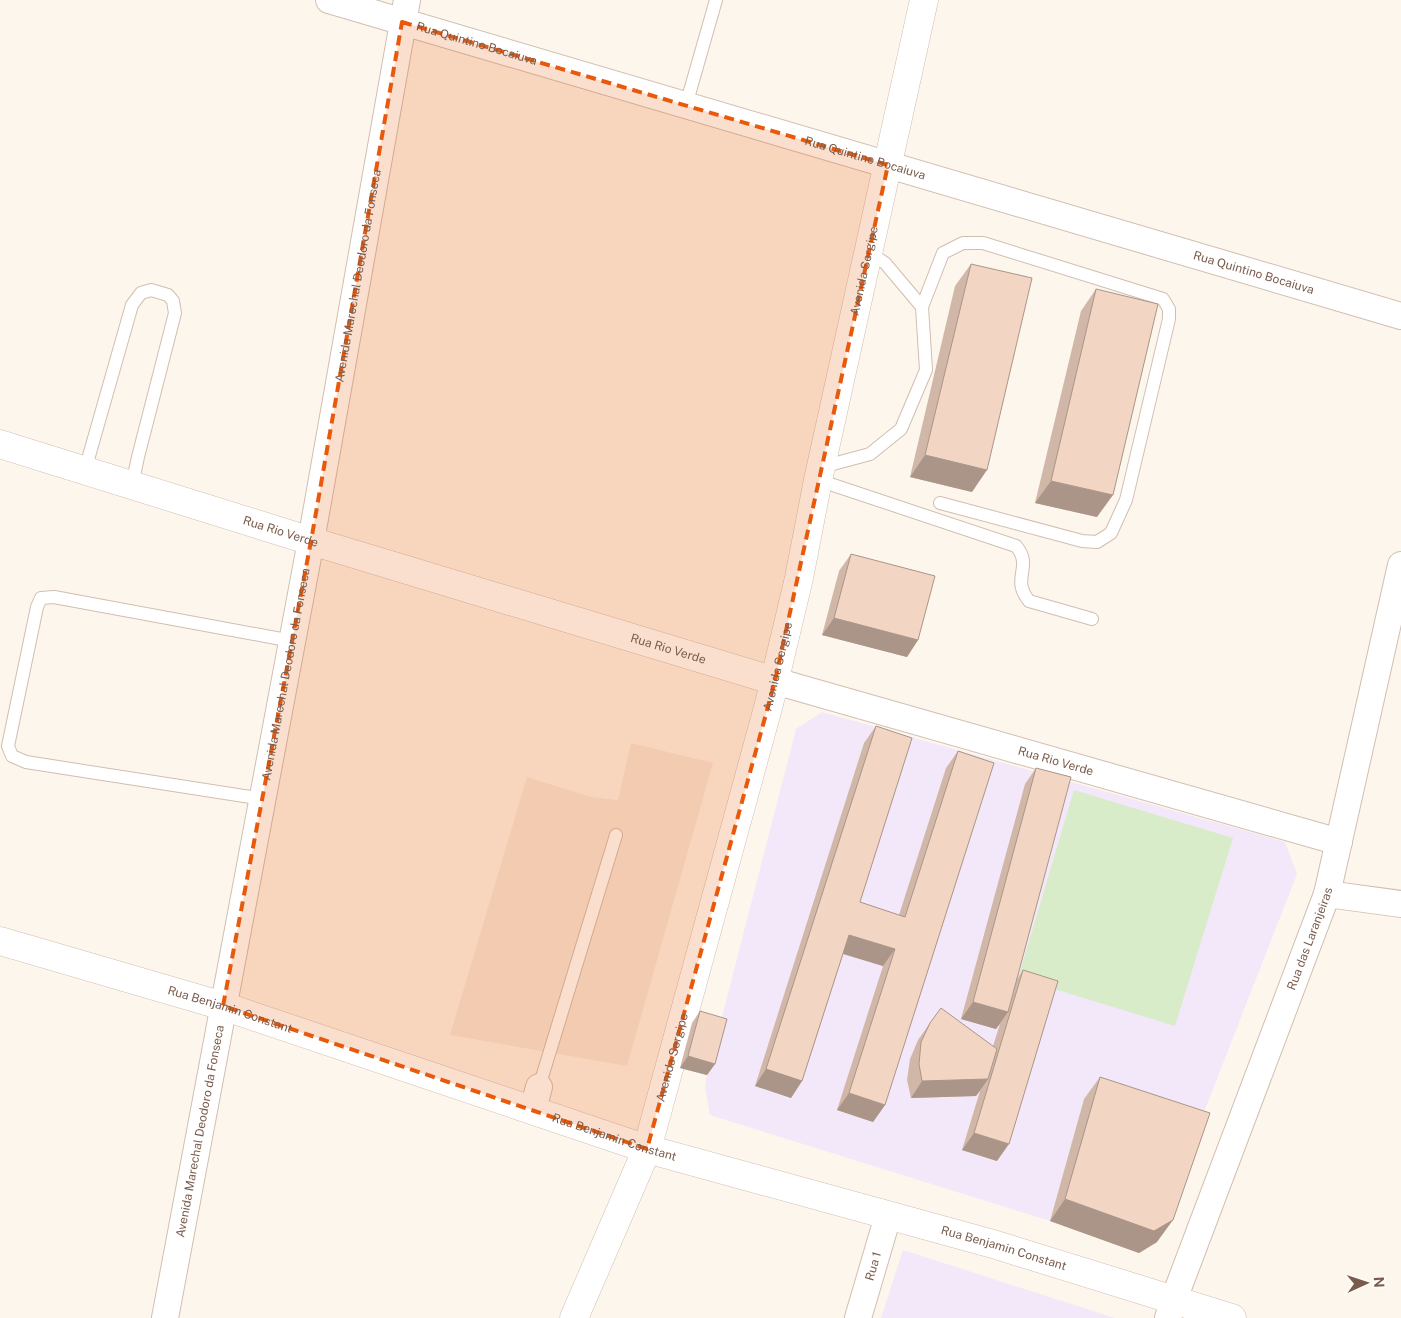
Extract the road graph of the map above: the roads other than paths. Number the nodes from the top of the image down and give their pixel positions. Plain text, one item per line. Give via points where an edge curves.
1 (328, 0) edge
2 (716, 0) edge
3 (924, 0) edge
4 (405, 11) edge
5 (686, 105) junction
6 (888, 165) junction
7 (869, 253) junction
8 (922, 307) junction
9 (1401, 316) edge
10 (0, 444) edge
11 (85, 470) junction
12 (820, 473) junction
13 (132, 485) junction
14 (940, 503) dead end
15 (311, 541) junction
16 (1401, 565) edge
17 (1092, 619) dead end
18 (292, 641) junction
19 (775, 681) junction
20 (262, 799) junction
21 (616, 834) dead end
22 (1338, 842) junction
23 (1327, 894) junction
24 (1401, 904) edge
25 (0, 942) edge
26 (223, 1006) junction
27 (536, 1098) junction
28 (647, 1149) junction
29 (888, 1216) junction
30 (1171, 1309) edge
31 (165, 1318) edge
32 (574, 1318) edge
33 (858, 1318) edge
34 (1232, 1318) edge

1 - 4 street, Rua Quintino Bocaiuva
2 - 5 lane
3 - 6 street, Avenida Sergipe
4 - 5 street, Rua Quintino Bocaiuva
4 - 15 street, Avenida Marechal Deodoro da Fonseca
5 - 6 street, Rua Quintino Bocaiuva
6 - 7 street, Avenida Sergipe
6 - 9 street, Rua Quintino Bocaiuva
7 - 8 lane via 885,263
7 - 12 street, Avenida Sergipe
8 - 12 lane via 926,370 901,429 870,454
8 - 14 lane via 943,253 963,243 983,243 1163,299 1169,309 1126,500 1110,533 1097,542 1082,541
10 - 11 street, Rua Rio Verde
11 - 13 street, Rua Rio Verde
11 - 13 lane via 132,305 141,293 151,290 168,296 173,301 175,313
12 - 17 lane via 1016,546 1024,560 1020,580 1022,592 1029,601
12 - 19 street, Avenida Sergipe
13 - 15 street, Rua Rio Verde
15 - 18 street, Avenida Marechal Deodoro da Fonseca
15 - 19 street, Rua Rio Verde
16 - 22 street, Rua das Laranjeiras
18 - 20 street, Avenida Marechal Deodoro da Fonseca
18 - 20 lane via 54,597 41,598 8,746 12,756 26,762
19 - 22 street, Rua Rio Verde
19 - 28 street, Avenida Sergipe
20 - 26 street, Avenida Marechal Deodoro da Fonseca
21 - 27 lane
22 - 23 street, Rua das Laranjeiras
23 - 24 street
23 - 30 street, Rua das Laranjeiras
25 - 26 street, Rua Benjamin Constant
26 - 27 street, Rua Benjamin Constant
26 - 31 street, Avenida Marechal Deodoro da Fonseca
27 - 28 street, Rua Benjamin Constant
28 - 29 street, Rua Benjamin Constant
28 - 32 street, Avenida Sergipe
29 - 30 street, Rua Benjamin Constant via 993,1244
29 - 33 street, Rua 1
30 - 34 street, Rua Benjamin Constant

